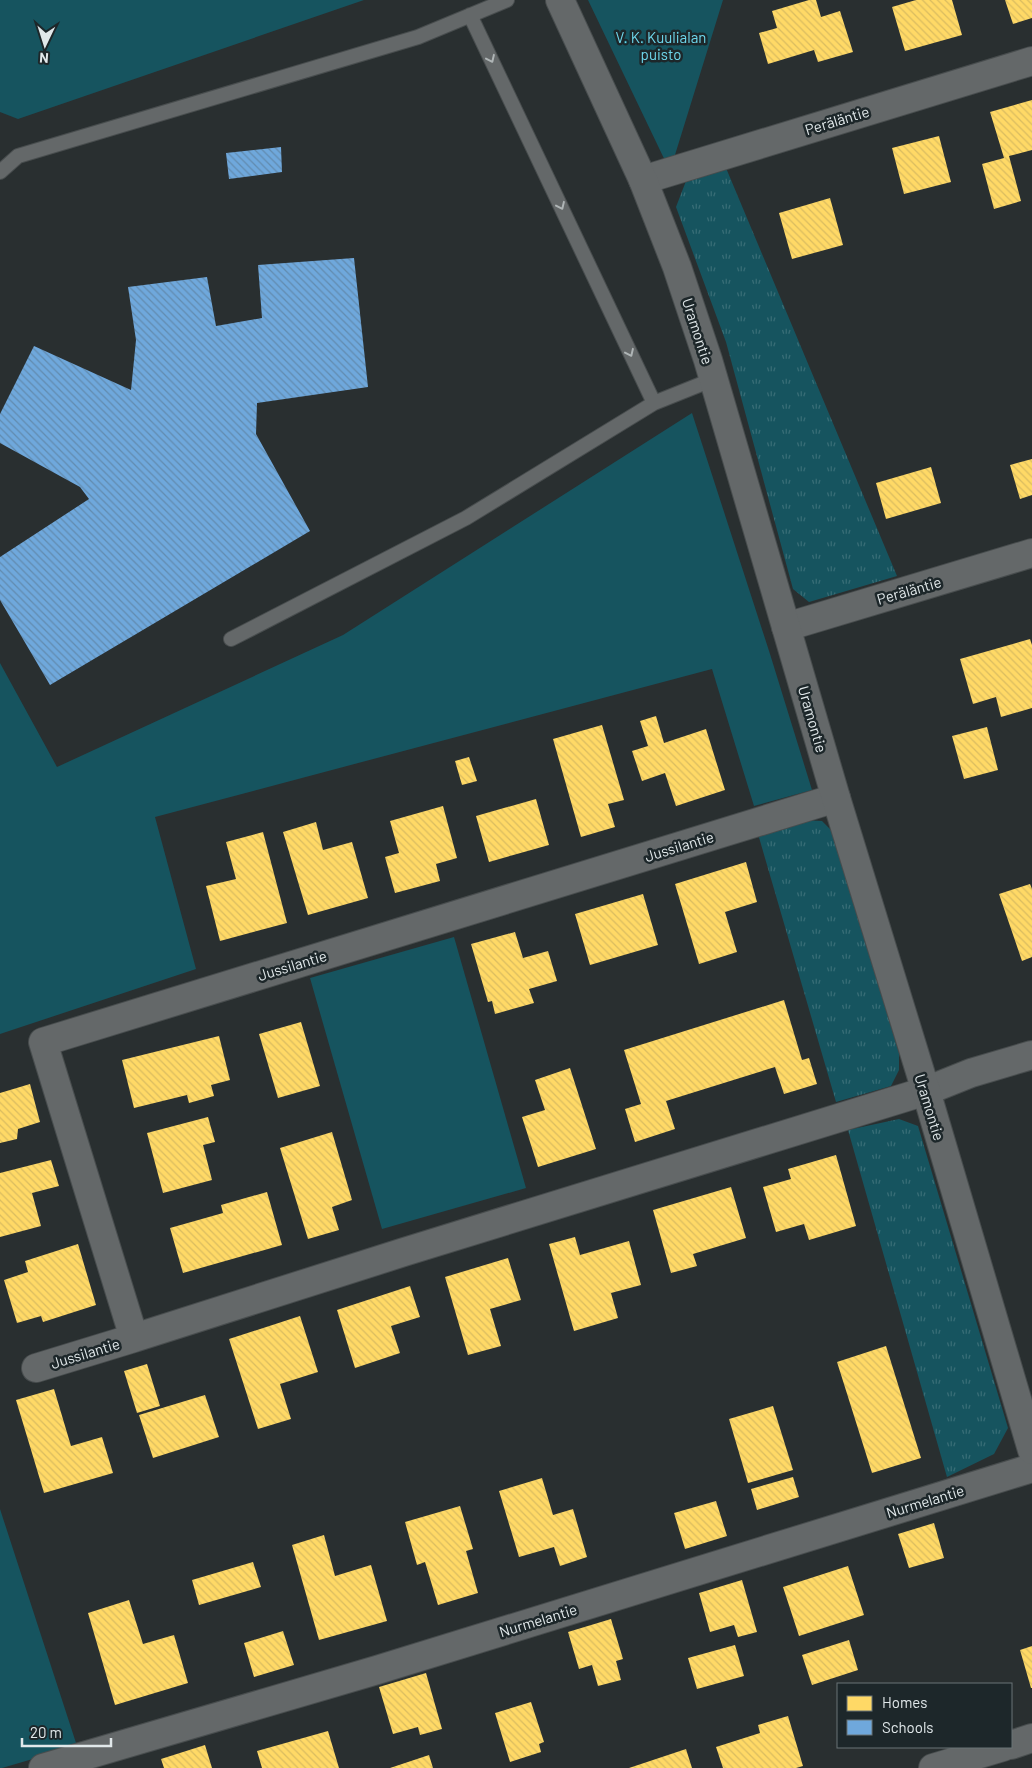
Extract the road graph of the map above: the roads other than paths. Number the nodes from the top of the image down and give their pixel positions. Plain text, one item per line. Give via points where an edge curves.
1 (506, 0) edge
2 (560, 0) edge
3 (470, 15) junction
4 (1032, 61) edge
5 (0, 172) edge
6 (643, 180) junction
7 (714, 380) junction
8 (654, 403) junction
9 (1032, 553) edge
10 (786, 627) junction
11 (230, 639) dead end
12 (836, 798) junction
13 (1032, 1055) edge
14 (926, 1091) junction
15 (134, 1338) junction
16 (36, 1368) dead end
17 (1032, 1450) edge
18 (1032, 1468) edge
19 (1032, 1738) edge
20 (1012, 1744) edge
21 (1001, 1748) edge
22 (43, 1768) edge
23 (934, 1768) edge

1 - 3 lane
2 - 6 street, Uramontie
3 - 5 lane via 380,49 18,156
3 -> 8 lane
4 - 6 street, Peräläntie
6 - 7 street, Uramontie via 677,267
7 - 8 lane
7 - 10 street, Uramontie
8 - 11 lane via 466,518
9 - 10 street, Peräläntie
10 - 12 street, Uramontie
12 - 14 street, Uramontie
12 - 15 street, Jussilantie via 44,1042
13 - 14 street, Jussilantie via 971,1073
14 - 15 street, Jussilantie
14 - 17 street, Uramontie
15 - 16 street, Jussilantie
18 - 22 street, Nurmelantie via 377,1670
19 - 20 street
21 - 23 street

